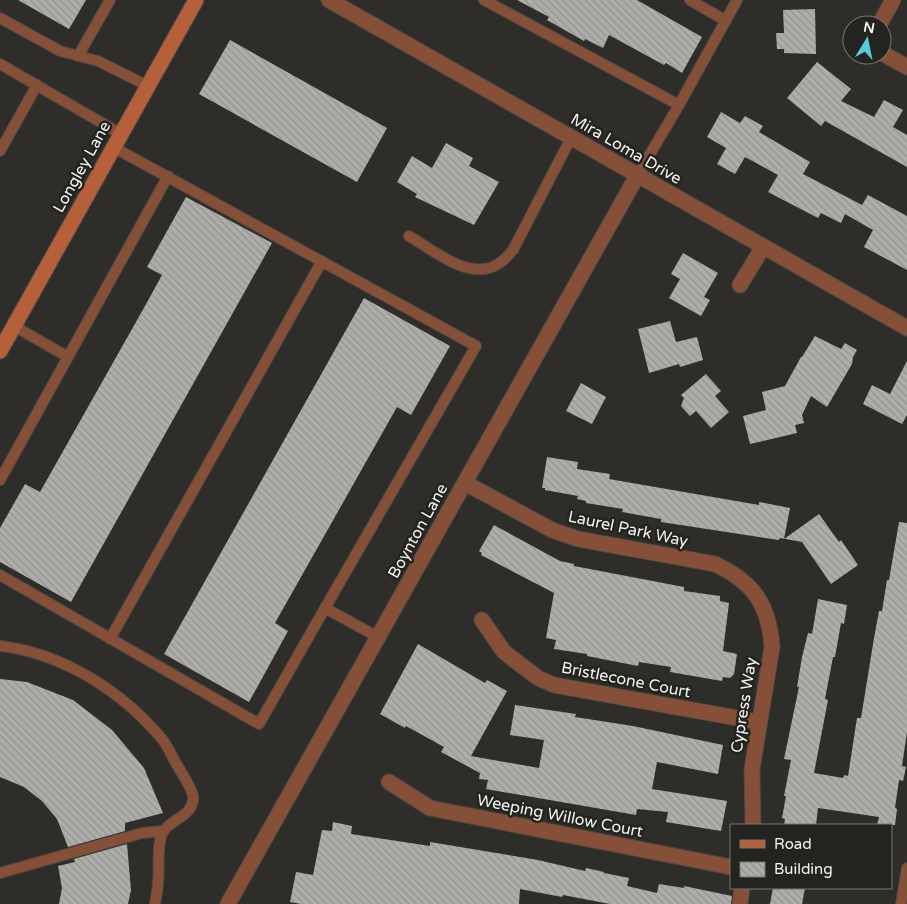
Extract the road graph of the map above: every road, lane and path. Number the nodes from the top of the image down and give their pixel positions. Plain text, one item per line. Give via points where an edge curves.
1 (110, 0) edge
2 (196, 0) edge
3 (329, 0) edge
4 (484, 0) edge
5 (690, 0) edge
6 (737, 0) edge
7 (893, 0) edge
8 (885, 15) edge
9 (0, 18) edge
10 (726, 21) junction
11 (78, 56) junction
12 (892, 59) edge
13 (0, 64) edge
14 (907, 67) edge
15 (37, 85) junction
16 (148, 86) junction
17 (679, 105) junction
18 (571, 138) junction
19 (117, 140) junction
20 (0, 151) edge
21 (168, 176) junction
22 (637, 176) junction
23 (409, 236) dead end
24 (763, 247) junction
25 (322, 261) junction
26 (740, 285) dead end
27 (14, 326) junction
28 (907, 328) edge
29 (0, 351) edge
30 (68, 358) junction
31 (0, 480) edge
32 (465, 483) junction
33 (0, 575) edge
34 (756, 594) joint
35 (325, 608) junction
36 (482, 620) dead end
37 (378, 637) junction
38 (110, 639) junction
39 (0, 646) edge
40 (759, 722) junction
41 (389, 782) dead end
42 (753, 824) edge
43 (163, 831) junction
44 (730, 867) edge
45 (907, 868) edge
46 (0, 873) edge
47 (742, 889) edge
48 (155, 904) edge
49 (228, 904) edge
50 (740, 904) edge
51 (900, 904) edge

1 - 11 lane
2 - 16 main road, Longley Lane
3 - 18 street, Mira Loma Drive
4 - 17 lane
5 - 10 lane
6 - 10 lane
7 - 8 street
9 - 11 lane via 60,51
10 - 17 lane
11 - 16 lane via 98,61
12 - 14 street
13 - 15 lane
15 - 19 lane
15 - 20 lane
16 - 19 main road, Longley Lane
17 - 22 lane
18 - 22 street, Mira Loma Drive
18 - 23 lane via 513,250 499,264 487,269 460,266
19 - 21 lane
19 - 27 main road, Longley Lane
21 - 25 lane
21 - 30 lane
22 - 24 street, Mira Loma Drive
22 - 32 street, Boynton Lane
24 - 26 street
24 - 28 street, Mira Loma Drive
25 - 35 lane via 476,346
25 - 38 lane
27 - 29 main road, Longley Lane
27 - 30 lane
30 - 31 lane
32 - 34 street, Laurel Park Way via 552,530 578,539 715,564 733,573
32 - 37 street, Boynton Lane
33 - 38 lane
34 - 40 street, Cypress Way via 771,628 772,646
35 - 37 lane
35 - 38 lane via 258,724
36 - 40 street, Bristlecone Court via 504,652 538,678 554,685
37 - 49 street, Boynton Lane
39 - 43 lane via 22,649 82,673 130,705 163,740 193,796 184,816
40 - 42 street, Cypress Way via 752,769
41 - 44 street, Weeping Willow Court via 430,808
43 - 46 lane via 142,833
43 - 48 lane
45 - 51 lane
47 - 50 street

